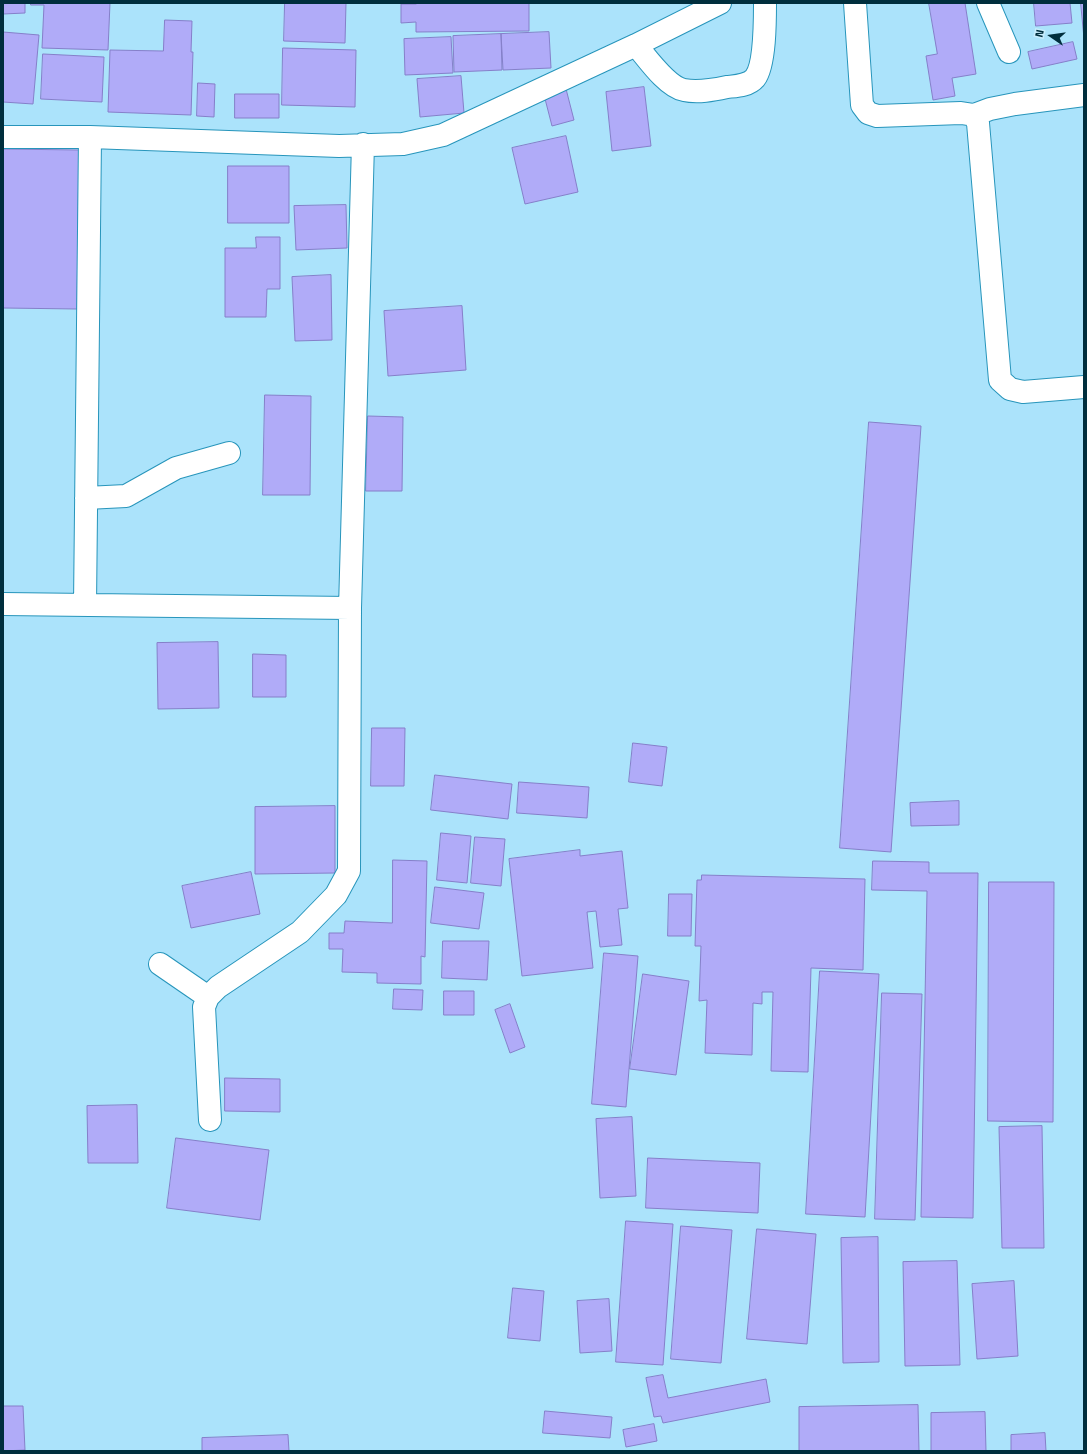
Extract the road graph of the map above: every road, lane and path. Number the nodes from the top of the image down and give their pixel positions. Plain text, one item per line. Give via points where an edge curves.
1 (720, 3) edge
2 (765, 3) edge
3 (855, 3) edge
4 (988, 3) edge
5 (636, 45) junction
6 (1009, 52) dead end
7 (1084, 95) edge
8 (974, 116) junction
9 (3, 137) edge
10 (90, 137) junction
11 (363, 144) junction
12 (1084, 387) edge
13 (229, 453) dead end
14 (86, 498) junction
15 (3, 604) edge
16 (85, 606) junction
17 (350, 608) junction
18 (160, 964) dead end
19 (208, 997) junction
20 (210, 1120) dead end

1 - 5 street
2 - 5 street via 762,60 756,78 748,84 700,92 683,90 668,82
3 - 8 street via 862,105 868,113 877,116 961,113
4 - 6 street
5 - 11 street via 443,135 404,144
7 - 8 street via 1015,104 990,109
8 - 12 street via 978,123 1000,380 1010,389 1023,392
9 - 10 street
10 - 11 street via 339,146
10 - 14 street
11 - 17 street
13 - 14 street via 176,468 126,496
14 - 16 street
15 - 16 street
16 - 17 street
17 - 19 street via 349,871 336,895 300,932 218,987
18 - 19 street
19 - 20 street via 204,1007

